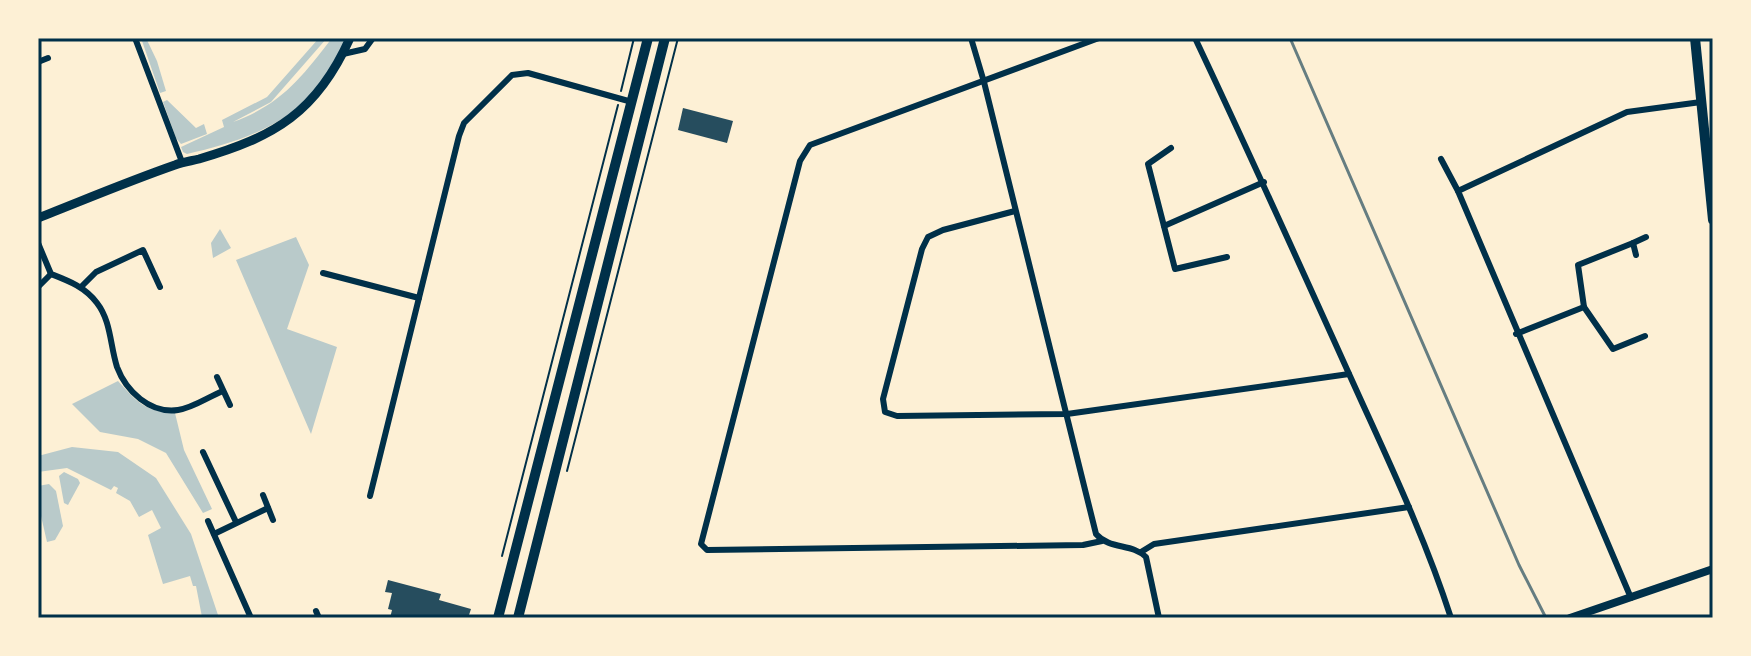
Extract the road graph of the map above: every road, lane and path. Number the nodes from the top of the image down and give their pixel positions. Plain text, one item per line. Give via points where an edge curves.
1 (135, 38) edge
2 (350, 38) edge
3 (373, 38) edge
4 (634, 38) edge
5 (648, 38) edge
6 (665, 38) edge
7 (678, 38) edge
8 (971, 38) edge
9 (1099, 38) edge
10 (1195, 38) edge
11 (1695, 38) edge
12 (343, 54) junction
13 (48, 58) dead end
14 (38, 62) edge
15 (984, 82) junction
16 (619, 99) junction
17 (632, 102) junction
18 (1701, 102) junction
19 (1171, 148) dead end
20 (1441, 159) dead end
21 (182, 162) junction
22 (1264, 182) junction
23 (1711, 188) edge
24 (1458, 191) junction
25 (1015, 211) junction
26 (38, 218) edge
27 (1713, 220) edge
28 (1164, 226) junction
29 (1646, 237) dead end
30 (38, 243) edge
31 (1633, 243) junction
32 (1636, 255) dead end
33 (1227, 257) dead end
34 (323, 273) dead end
35 (51, 274) junction
36 (38, 287) edge
37 (81, 287) junction
38 (160, 287) dead end
39 (419, 298) junction
40 (1584, 307) junction
41 (1516, 334) junction
42 (1645, 336) dead end
43 (1613, 349) junction
44 (1602, 353) dead end
45 (1349, 374) junction
46 (217, 377) dead end
47 (223, 391) junction
48 (230, 405) dead end
49 (1067, 414) junction
50 (203, 452) dead end
51 (564, 483) dead end
52 (263, 495) dead end
53 (370, 496) dead end
54 (1409, 507) junction
55 (268, 508) junction
56 (273, 520) dead end
57 (208, 521) dead end
58 (236, 522) junction
59 (214, 534) junction
60 (1102, 541) junction
61 (1141, 552) junction
62 (501, 560) dead end
63 (1713, 569) edge
64 (1631, 598) junction
65 (251, 618) edge
66 (498, 618) edge
67 (518, 618) edge
68 (1159, 618) edge
69 (1451, 618) edge
70 (1570, 618) edge

1 - 21 street
2 - 12 main road
3 - 12 street via 365,49
4 - 16 path
5 - 17 main road
6 - 67 main road
7 - 51 path
8 - 15 street
9 - 15 street
10 - 22 street
11 - 18 main road
12 - 21 main road via 322,89 284,125 230,149
13 - 14 street
15 - 25 street
15 - 60 street via 810,145 800,161 701,544 707,550
16 - 17 street
16 - 39 street via 528,73 512,75 464,123
16 - 62 path
17 - 66 main road
18 - 23 main road
18 - 24 street via 1627,112
19 - 28 street via 1148,164
20 - 24 street
21 - 26 main road
22 - 28 street
22 - 45 street
23 - 27 main road
24 - 41 street
25 - 49 street
25 - 49 street via 928,237 883,399 885,412
28 - 33 street via 1175,269
29 - 31 street
30 - 35 street
31 - 32 street
31 - 40 street via 1578,265
34 - 39 street
35 - 36 street
35 - 37 street
37 - 38 street via 96,272 143,250
37 - 47 street via 98,303 117,367 141,400 153,408 178,410
39 - 53 street
40 - 41 street
40 - 43 street
41 - 64 street
42 - 43 street
43 - 44 street
45 - 49 street
45 - 54 street
46 - 47 street
47 - 48 street
49 - 60 street
50 - 58 street
52 - 55 street
54 - 61 street via 1154,544
54 - 69 street
55 - 56 street
55 - 58 street
57 - 59 street
58 - 59 street
59 - 65 street
60 - 61 street
61 - 68 street via 1149,562
63 - 64 street
64 - 70 street

